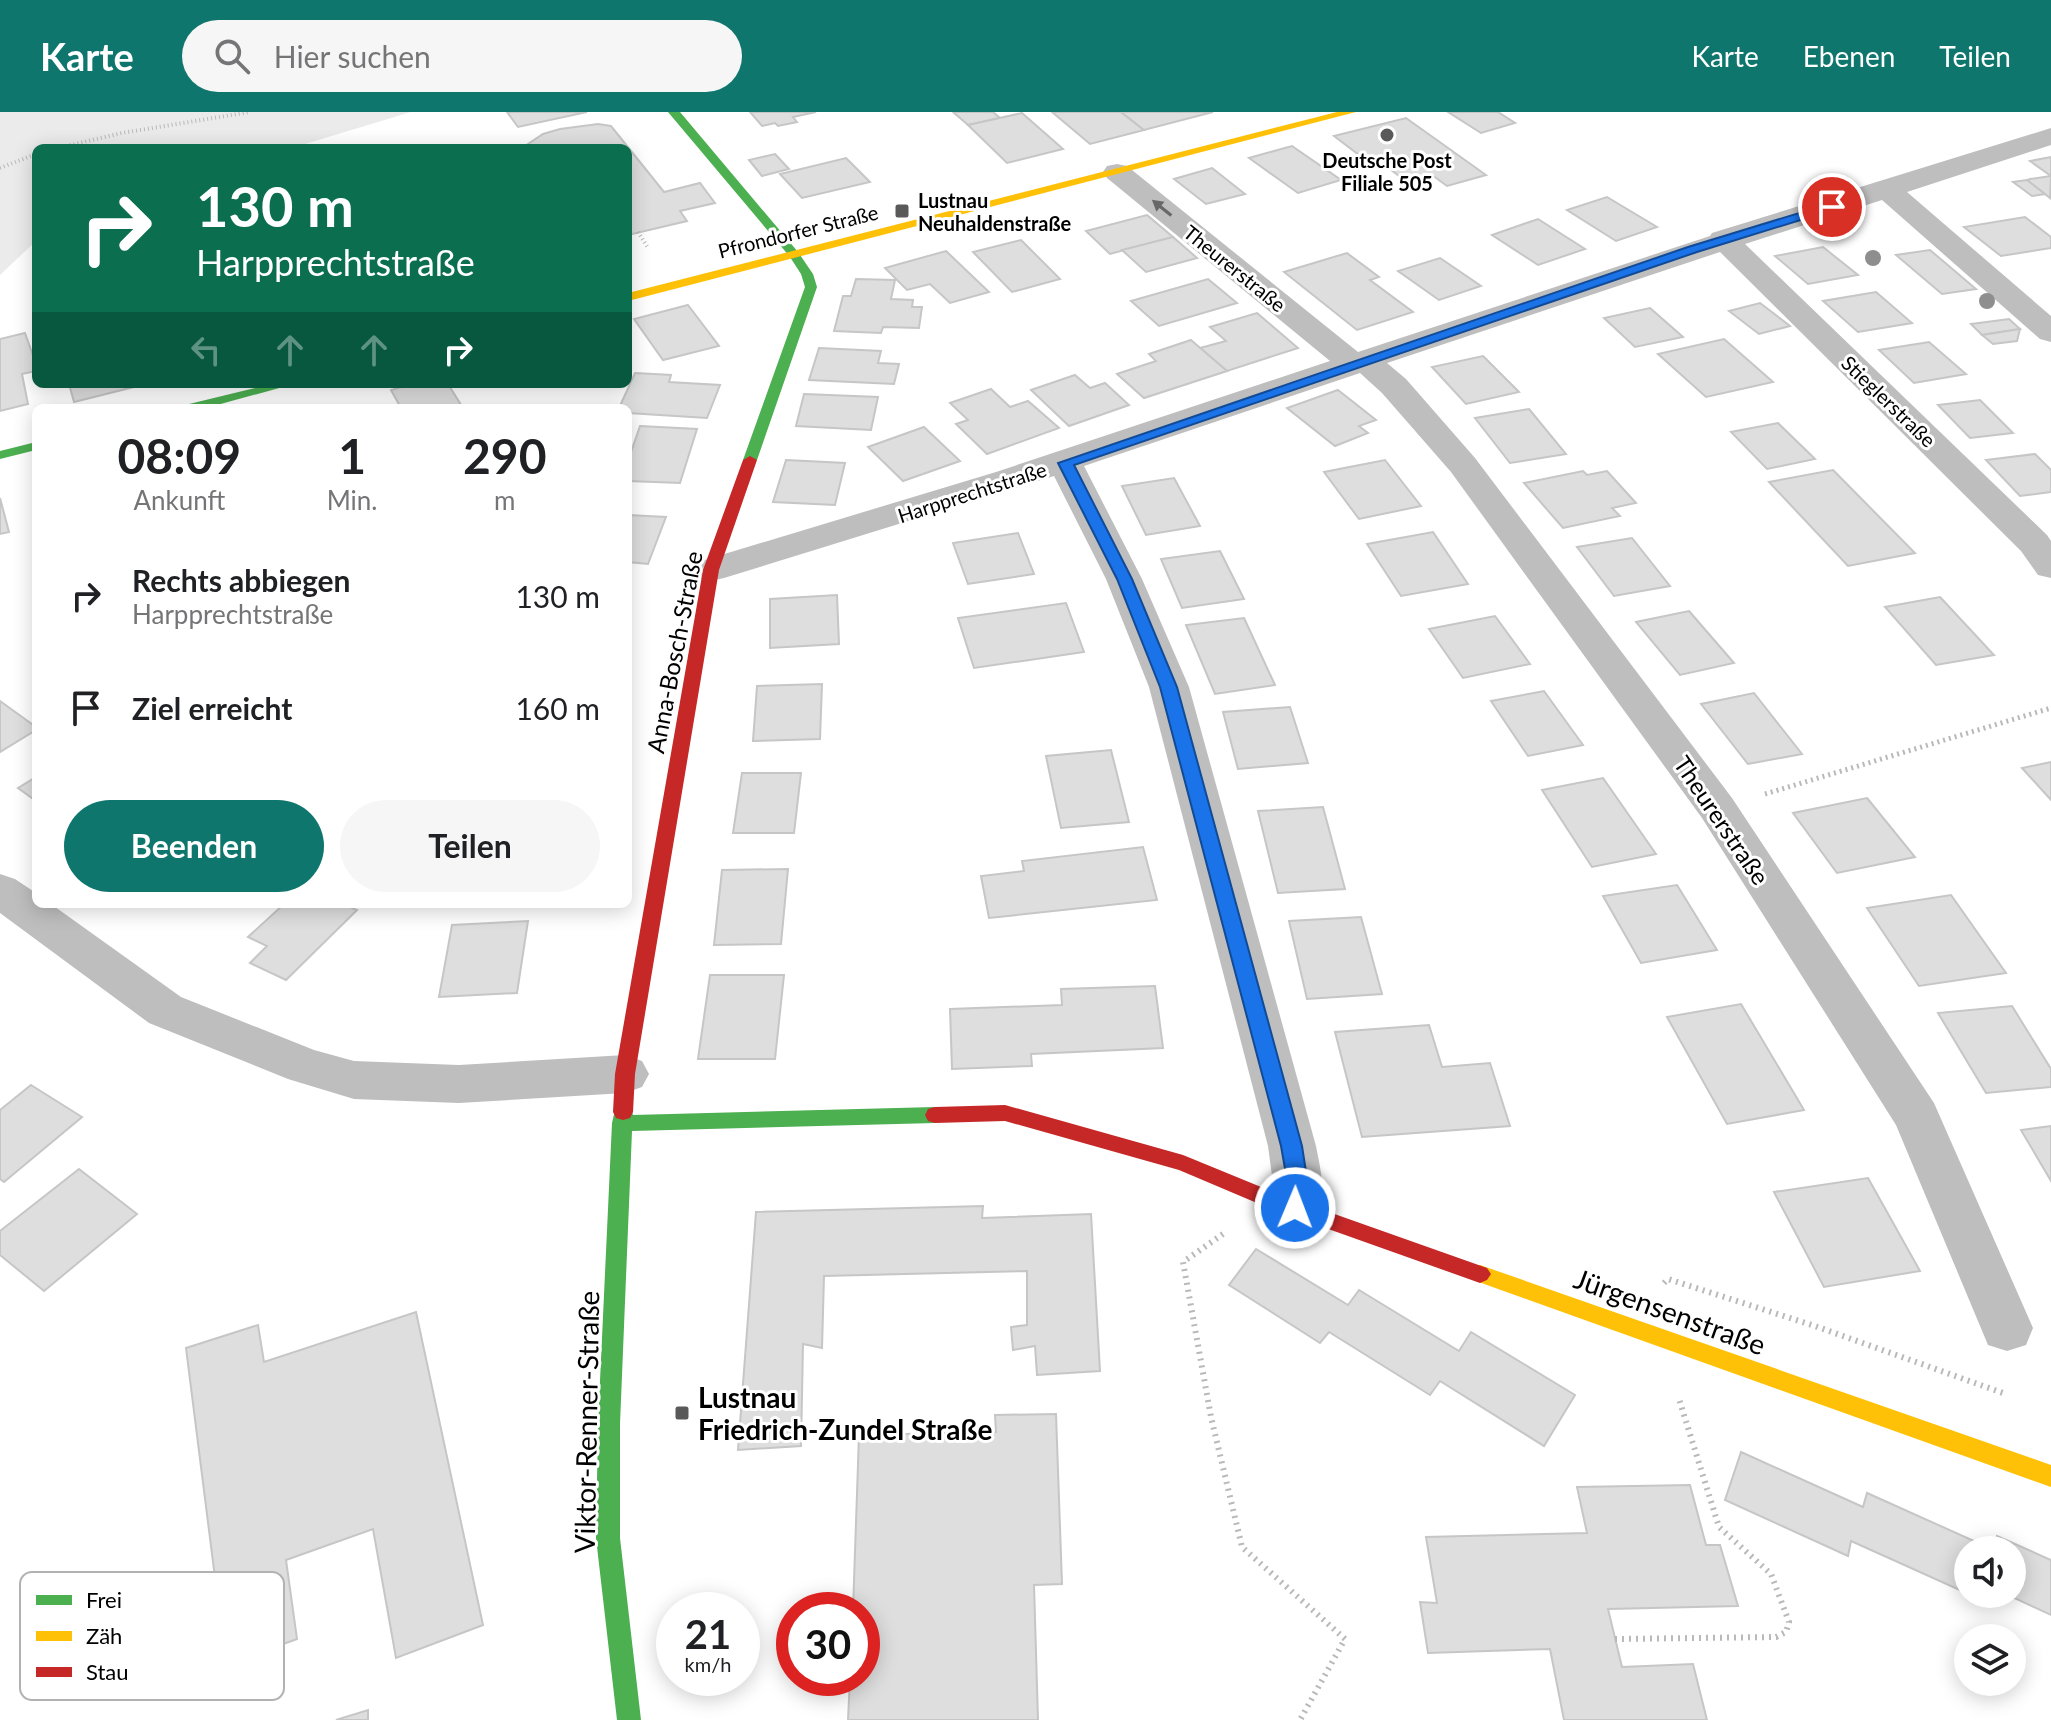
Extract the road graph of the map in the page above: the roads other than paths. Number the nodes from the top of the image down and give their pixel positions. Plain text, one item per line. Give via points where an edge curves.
1 (674, 112) edge
2 (1350, 112) edge
3 (2051, 136) edge
4 (1117, 172) junction
5 (1887, 190) junction
6 (1723, 239) junction
7 (794, 255) junction
8 (632, 296) edge
9 (2051, 332) edge
10 (1358, 362) junction
11 (271, 388) edge
12 (206, 404) edge
13 (32, 447) edge
14 (0, 455) edge
15 (1065, 463) junction
16 (2051, 567) edge
17 (711, 570) junction
18 (0, 890) edge
19 (625, 1074) junction
20 (622, 1123) junction
21 (1283, 1204) junction
22 (2007, 1328) dead end
23 (2051, 1476) edge
24 (629, 1720) edge

1 - 7 street, Anna-Bosch-Straße
2 - 4 street, Pfrondorfer Straße
3 - 5 street, Harpprechtstraße
4 - 7 street, Pfrondorfer Straße
10 -> 4 street, Theurerstraße
5 - 6 street, Harpprechtstraße
5 - 9 street
6 - 10 street, Harpprechtstraße
6 - 16 street, Stieglerstraße via 2034,543
7 - 8 street, Pfrondorfer Straße
7 - 17 street, Anna-Bosch-Straße via 807,274 809,296
10 - 15 street, Harpprechtstraße
10 - 22 street, Theurerstraße via 1411,405 1463,465 1717,808 1917,1117
11 - 12 street
13 - 14 street
15 - 17 street, Harpprechtstraße
15 - 21 street via 1124,579 1169,687 1292,1146 1299,1191
17 - 19 street, Anna-Bosch-Straße
18 - 19 street via 165,1010 305,1066 354,1080 403,1083
19 - 20 street, Anna-Bosch-Straße
20 - 21 street, Jürgensenstraße via 1005,1113 1183,1163
20 - 24 street, Viktor-Renner-Straße via 608,1538
21 - 23 street, Jürgensenstraße

